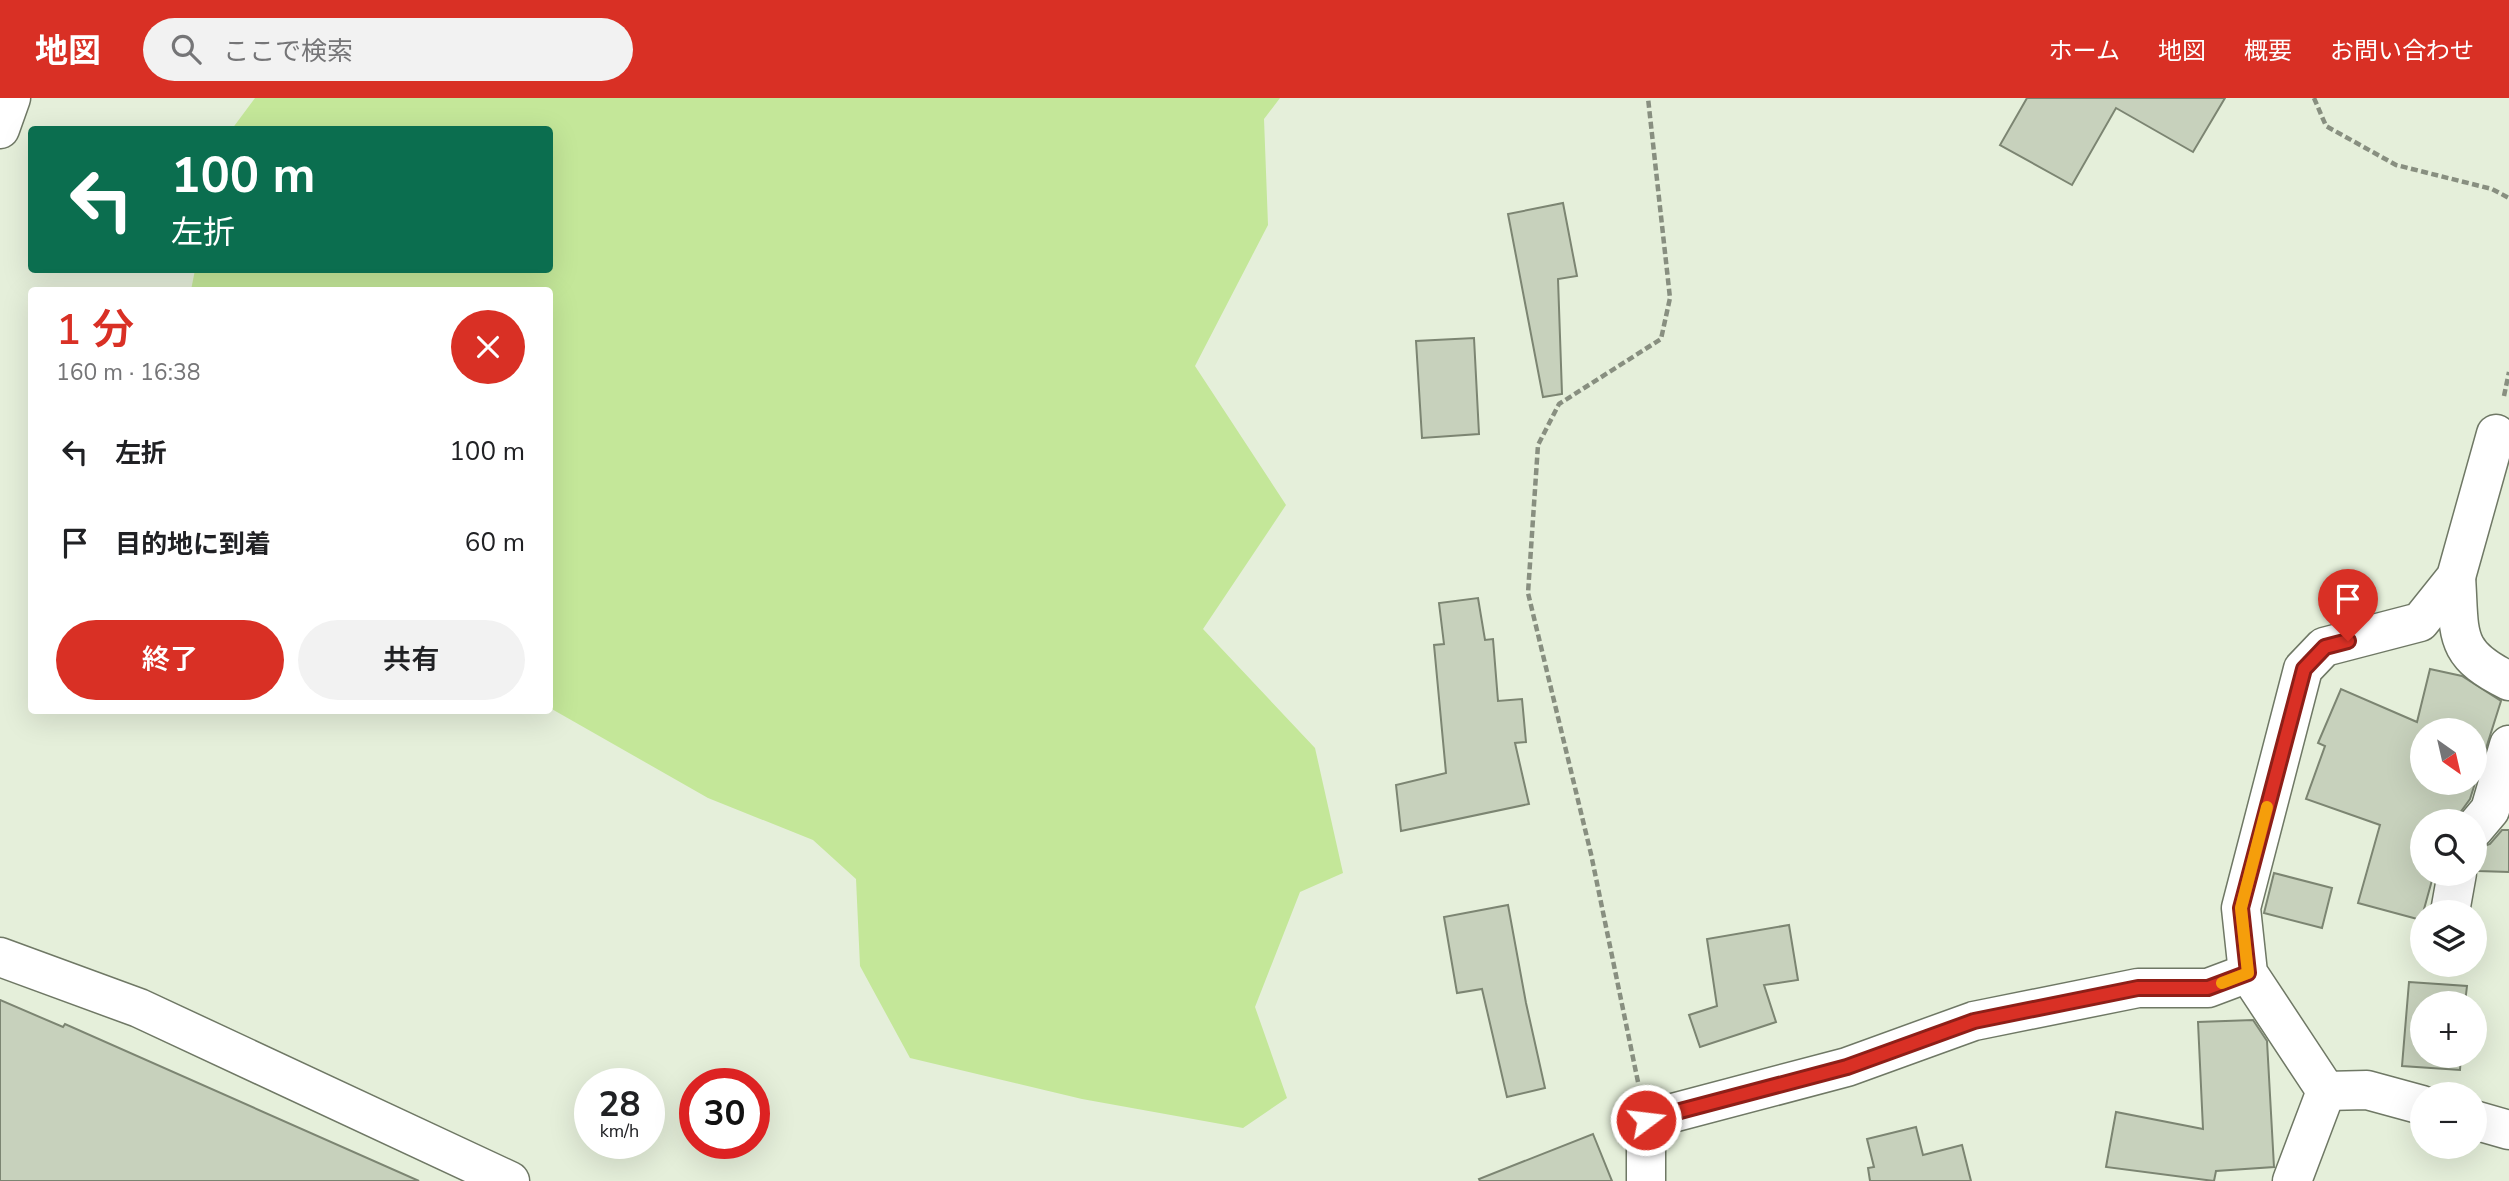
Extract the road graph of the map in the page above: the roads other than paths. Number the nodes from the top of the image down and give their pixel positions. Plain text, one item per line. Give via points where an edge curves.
1 (11, 98) edge
2 (0, 129) edge
3 (2496, 434) dead end
4 (2456, 578) junction
5 (2509, 681) edge
6 (2509, 745) edge
7 (2487, 814) edge
8 (0, 957) edge
9 (2248, 973) junction
10 (2326, 1091) junction
11 (2410, 1102) edge
12 (2487, 1124) edge
13 (2509, 1130) edge
14 (510, 1181) edge
15 (1646, 1181) edge
16 (2292, 1181) edge

1 - 2 street
3 - 4 street
4 - 5 street via 2460,638 2474,661
4 - 9 street via 2420,622 2325,647 2304,669 2241,908
6 - 7 street
8 - 14 street via 139,1008
9 - 10 street
9 - 15 street via 2208,988 2138,988 1974,1021 1847,1067 1646,1120
10 - 11 street via 2367,1090
10 - 16 street
12 - 13 street

